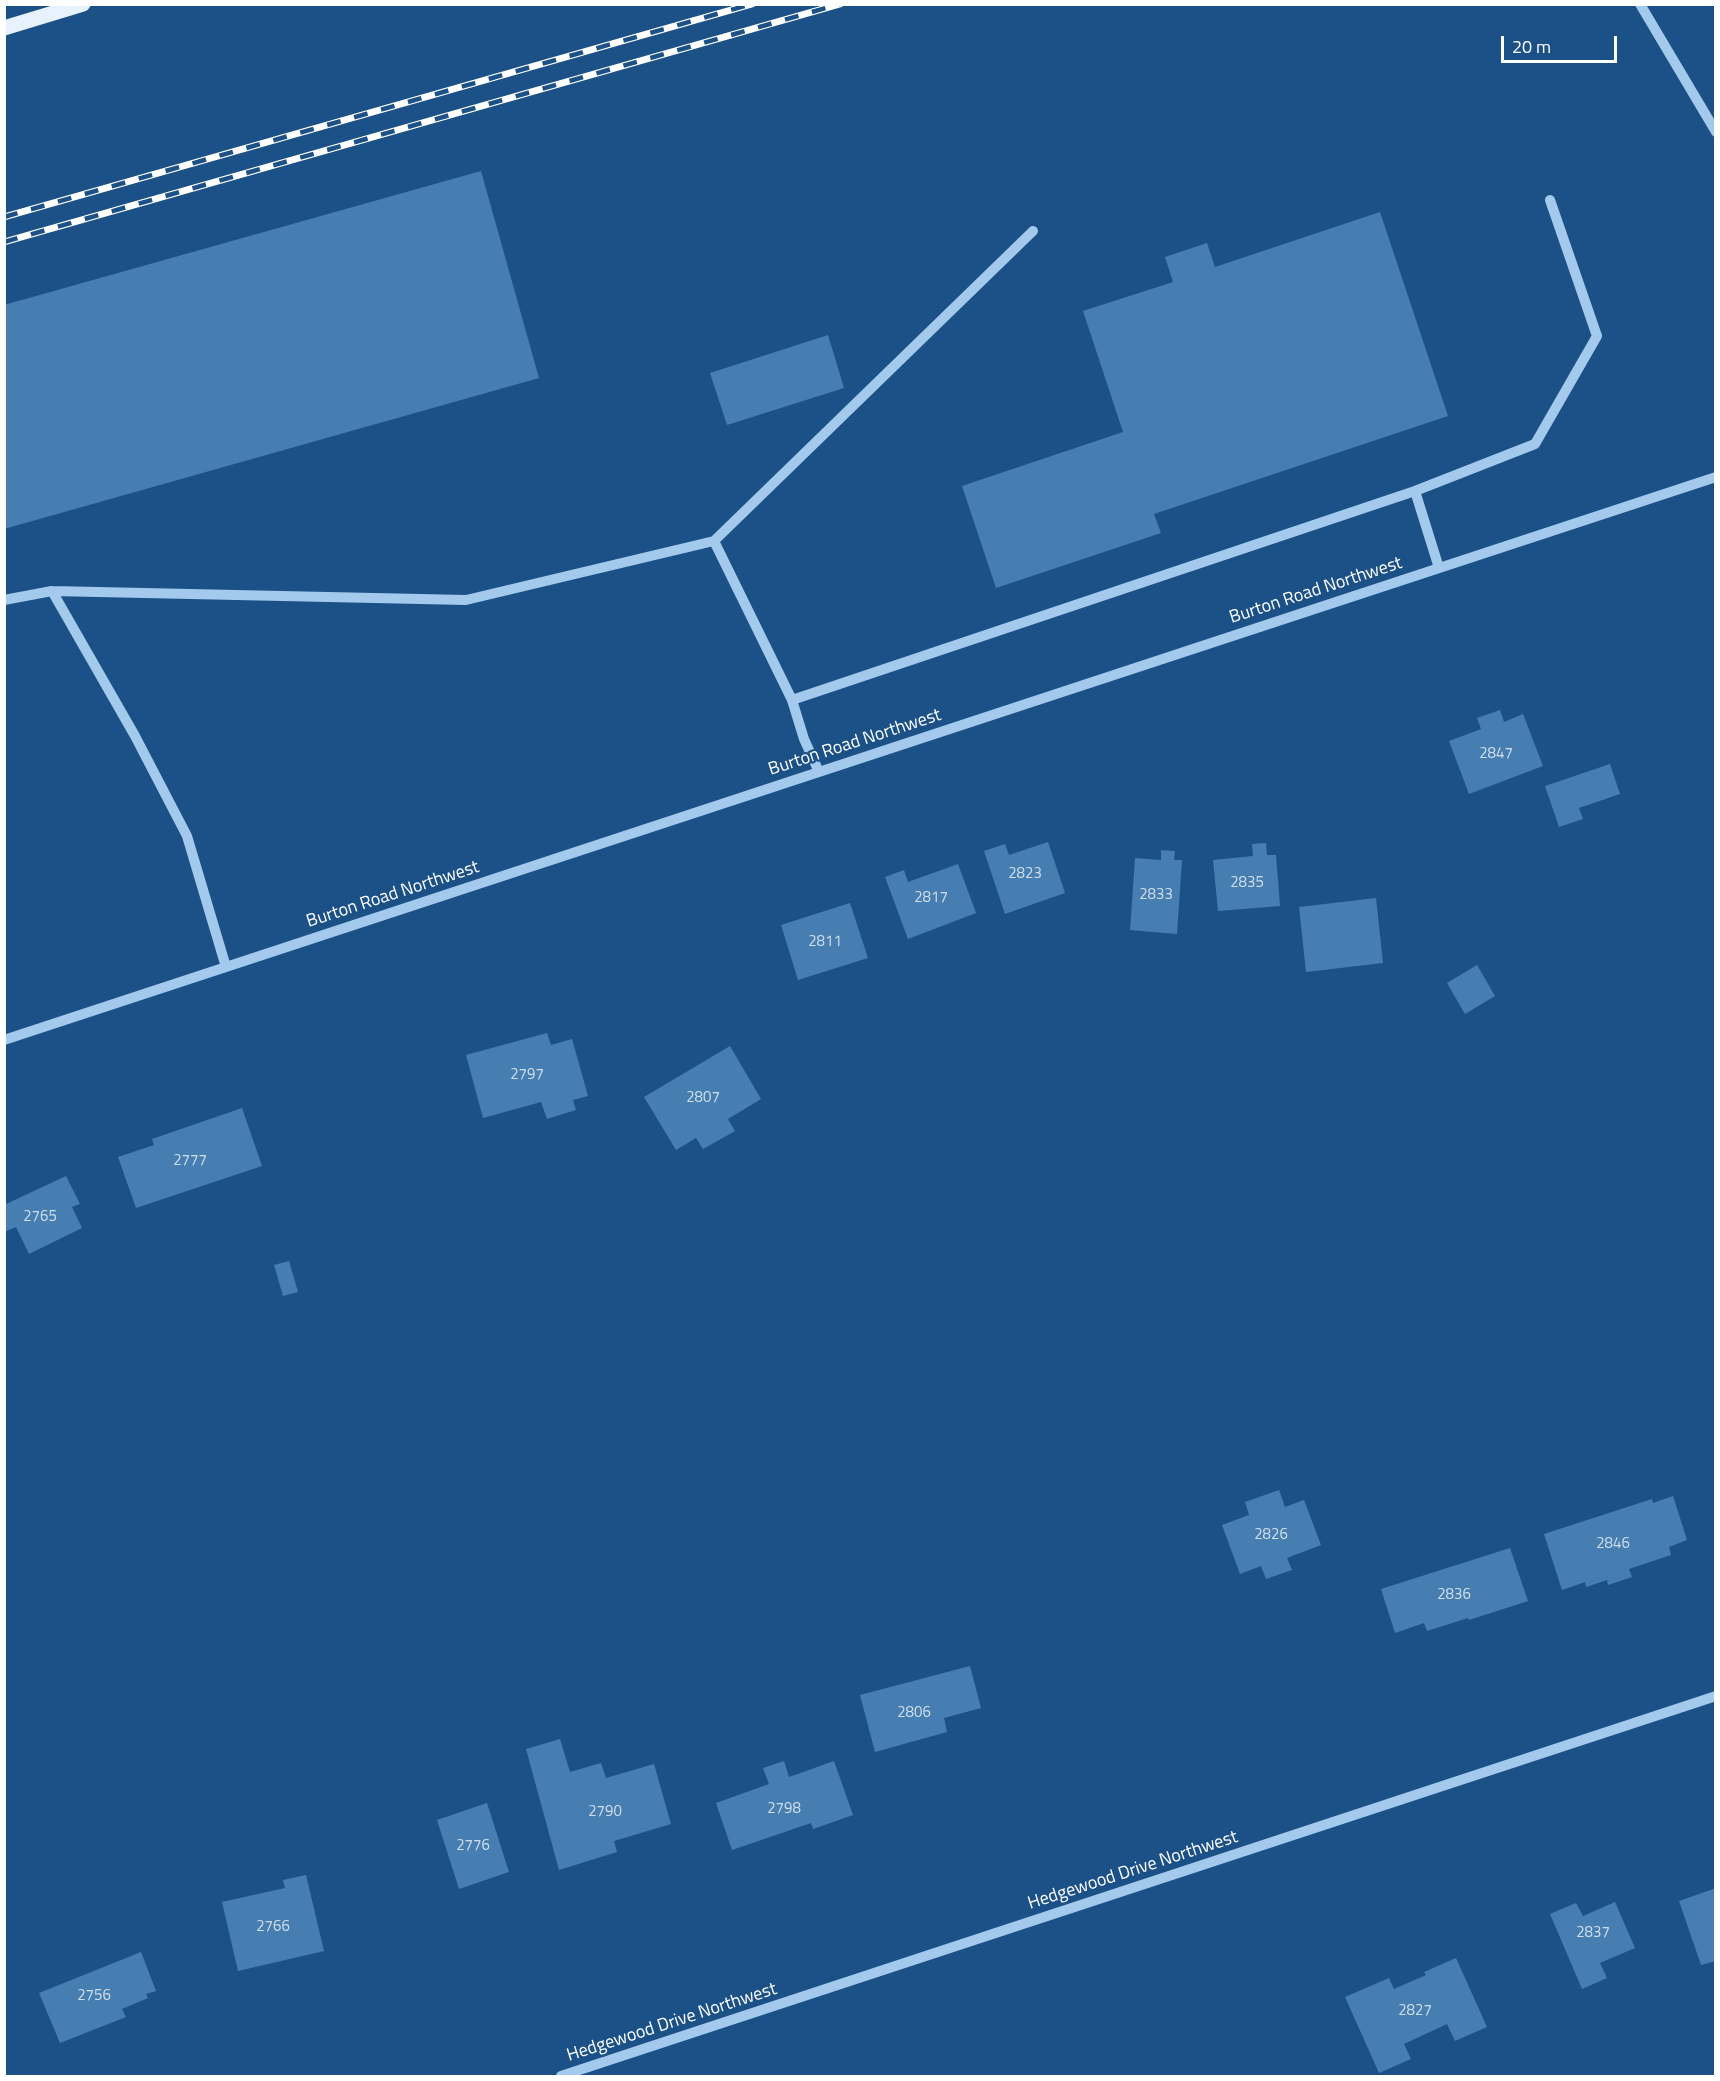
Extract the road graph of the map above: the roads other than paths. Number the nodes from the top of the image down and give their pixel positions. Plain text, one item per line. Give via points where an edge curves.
1 (84, 4) edge
2 (1640, 4) edge
3 (4, 28) edge
4 (1716, 132) edge
5 (1550, 200) dead end
6 (1033, 231) dead end
7 (1716, 477) edge
8 (1415, 491) junction
9 (714, 541) junction
10 (1439, 568) junction
11 (52, 591) junction
12 (4, 600) edge
13 (792, 700) junction
14 (819, 772) junction
15 (226, 967) junction
16 (4, 1040) edge
17 (1716, 1696) edge
18 (561, 2076) edge

1 - 3 main road
2 - 4 street
5 - 8 street via 1597,336 1535,444
6 - 9 street
7 - 10 street, Burton Road Northwest
8 - 10 street
8 - 13 street
9 - 11 street via 466,600
9 - 13 street
10 - 14 street, Burton Road Northwest
11 - 12 street
11 - 15 street via 187,836
13 - 14 street
14 - 15 street, Burton Road Northwest
15 - 16 street, Burton Road Northwest
17 - 18 street, Hedgewood Drive Northwest

